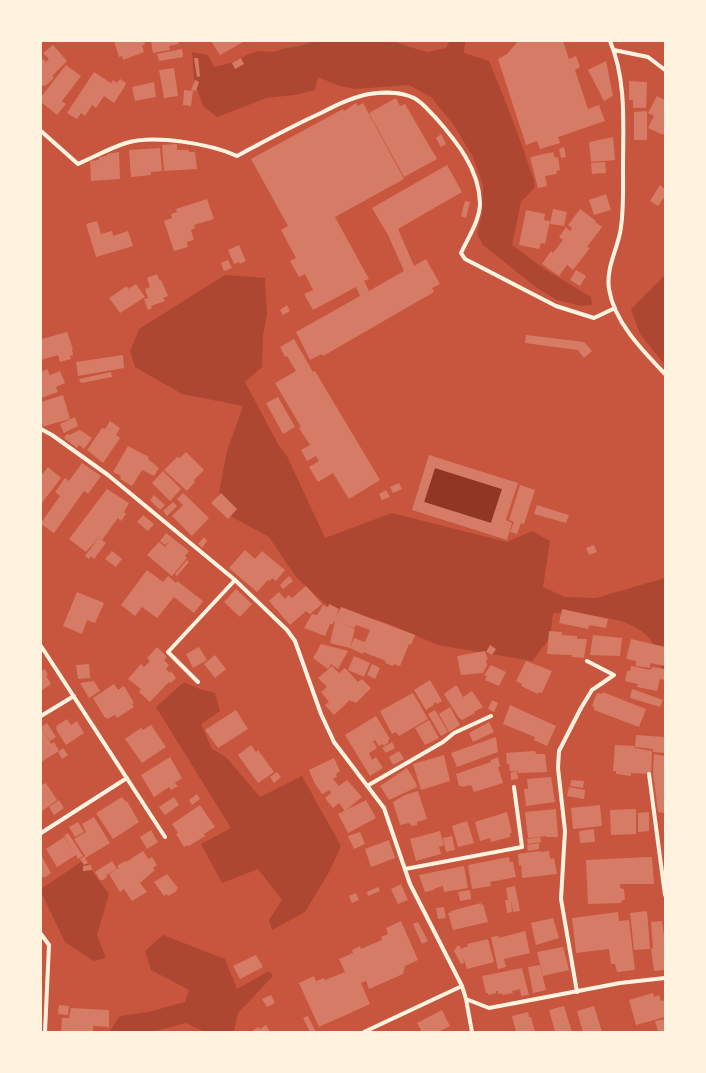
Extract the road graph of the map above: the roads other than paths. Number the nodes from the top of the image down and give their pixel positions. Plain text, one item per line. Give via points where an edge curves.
1 (610, 41) edge
2 (614, 50) junction
3 (665, 70) edge
4 (41, 131) edge
5 (615, 308) junction
6 (665, 374) edge
7 (41, 429) edge
8 (235, 580) junction
9 (41, 646) edge
10 (587, 661) dead end
11 (198, 682) dead end
12 (74, 696) junction
13 (41, 716) edge
14 (491, 716) dead end
15 (649, 774) dead end
16 (127, 778) junction
17 (367, 786) junction
18 (514, 787) dead end
19 (41, 833) edge
20 (165, 837) dead end
21 (405, 869) junction
22 (665, 895) edge
23 (41, 934) edge
24 (665, 978) edge
25 (462, 986) junction
26 (577, 992) junction
27 (466, 999) junction
28 (45, 1032) edge
29 (364, 1032) edge
30 (472, 1032) edge

1 - 2 street
2 - 3 street via 648,58
2 - 5 street via 624,104 621,225 609,279 609,290
4 - 5 street via 78,164 140,139 204,146 237,156 347,100 368,94 402,93 415,98 425,107 460,147 471,166 480,203 478,217 461,253 465,259 556,306 594,318
5 - 6 street via 629,334
7 - 8 street via 108,475
8 - 11 street via 168,652
8 - 17 street via 287,630 295,642 334,742
9 - 12 street
10 - 26 street via 614,675 592,690 559,750 558,768 566,831 561,899
12 - 13 street
12 - 16 street
14 - 17 street via 454,733
15 - 22 street
16 - 19 street
16 - 20 street
17 - 21 street via 384,808
18 - 21 street via 522,847
21 - 25 street via 410,884
23 - 28 street via 48,945
24 - 26 street via 620,983
25 - 27 street
25 - 29 street
26 - 27 street via 489,1008
27 - 30 street

